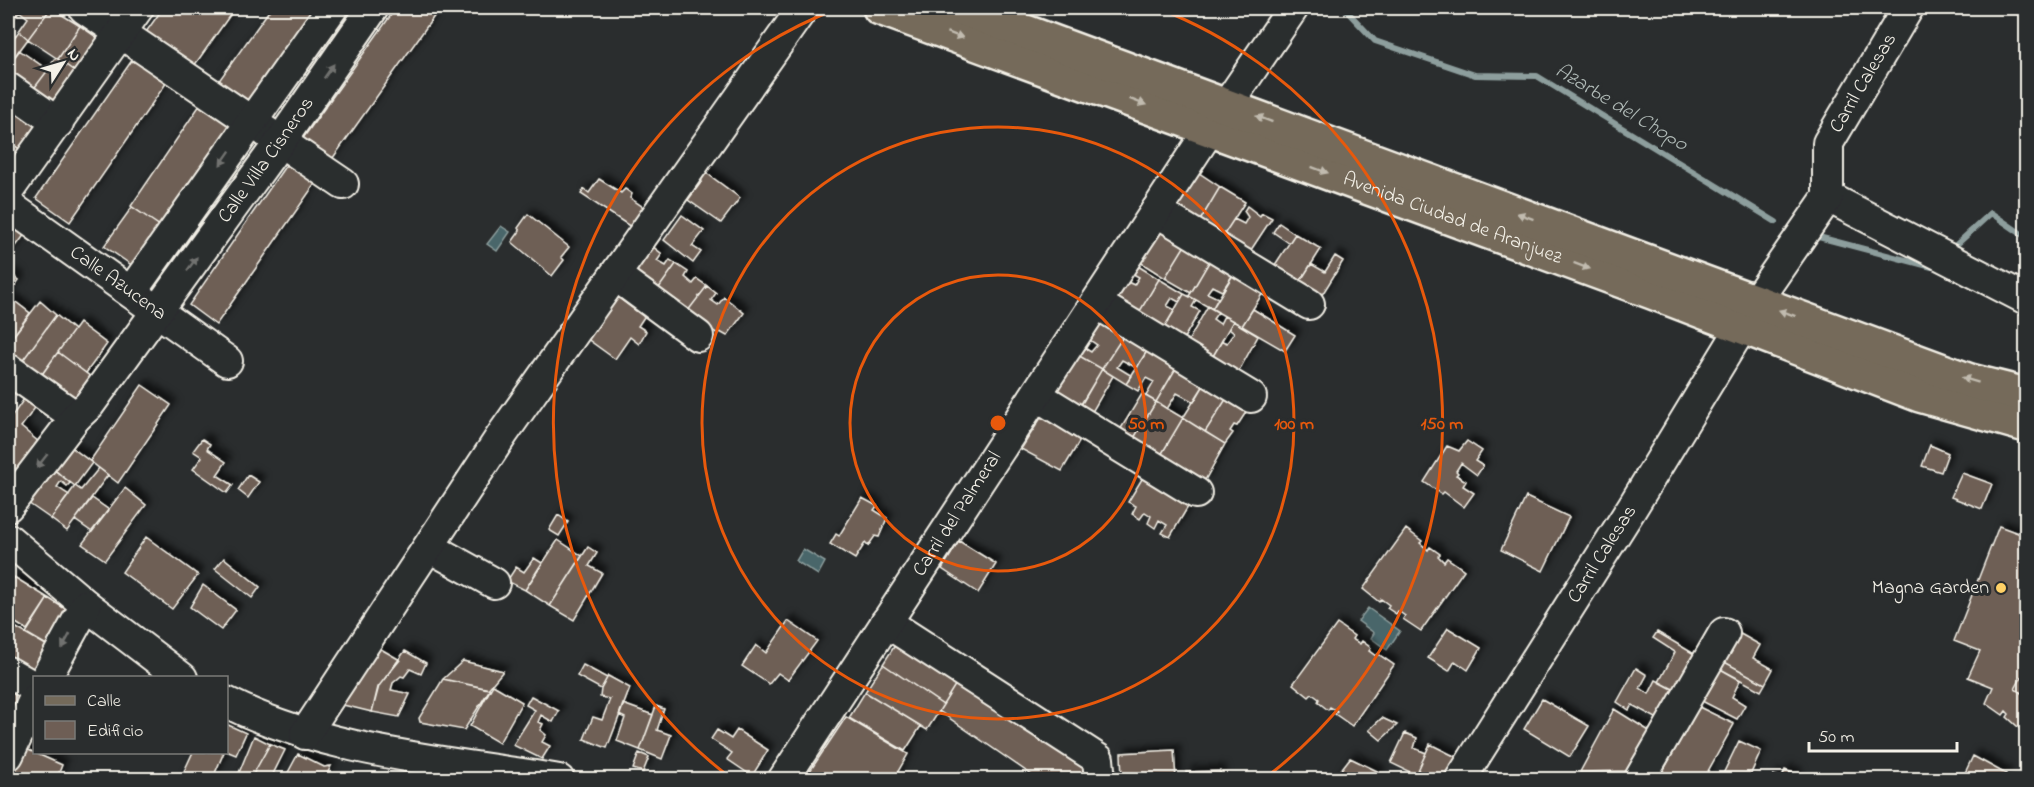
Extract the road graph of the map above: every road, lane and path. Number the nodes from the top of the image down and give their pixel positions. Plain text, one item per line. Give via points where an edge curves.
1 (84, 8) edge
2 (138, 8) edge
3 (332, 8) edge
4 (373, 8) edge
5 (803, 8) edge
6 (880, 8) edge
7 (962, 8) edge
8 (1293, 8) edge
9 (1908, 8) edge
10 (120, 33) junction
11 (8, 87) edge
12 (1219, 117) junction
13 (250, 122) junction
14 (58, 123) junction
15 (280, 142) junction
16 (343, 184) dead end
17 (8, 191) edge
18 (1828, 196) junction
19 (8, 205) edge
20 (1156, 211) junction
21 (615, 275) junction
22 (131, 292) junction
23 (2026, 299) edge
24 (1096, 303) junction
25 (1309, 304) dead end
26 (158, 311) junction
27 (1749, 314) junction
28 (698, 336) dead end
29 (227, 361) dead end
30 (8, 369) edge
31 (1036, 394) junction
32 (2026, 395) edge
33 (1251, 397) dead end
34 (76, 417) junction
35 (2026, 424) edge
36 (1196, 493) dead end
37 (8, 506) edge
38 (8, 539) edge
39 (429, 547) junction
40 (494, 583) dead end
41 (86, 606) junction
42 (886, 622) junction
43 (1724, 633) dead end
44 (8, 672) edge
45 (47, 676) edge
46 (179, 676) edge
47 (33, 686) edge
48 (33, 702) edge
49 (228, 703) edge
50 (305, 734) junction
51 (8, 755) edge
52 (559, 780) edge
53 (783, 780) edge
54 (1100, 780) edge
55 (1460, 780) edge
56 (1639, 780) edge

1 - 10 street
2 - 10 street
3 - 13 street, Calle Villa Cisneros
15 -> 4 street, Calle Villa Cisneros
5 - 21 street
6 -> 12 main road, Avenida Ciudad de Aranjuez
7 - 12 main road, Avenida Ciudad de Aranjuez
8 - 12 street, Carril del Palmeral
9 - 18 street, Carril Calesas via 1828,143
10 - 13 street
10 - 14 street
11 - 14 street
12 - 20 street, Carril del Palmeral
12 - 27 main road, Avenida Ciudad de Aranjuez
13 - 15 street
13 -> 22 street, Calle Villa Cisneros
14 - 17 street
15 - 16 street
26 -> 15 street, Calle Villa Cisneros
18 - 23 street
18 - 27 street, Carril Calesas
19 - 22 street, Calle Azucena
20 - 24 street, Carril del Palmeral
20 - 25 street
21 - 28 street
21 - 39 street via 504,432
22 - 26 street, Calle Azucena
24 - 31 street, Carril del Palmeral
24 - 33 street
26 - 29 street, Calle Azucena
26 - 34 street, Calle Villa Cisneros
32 -> 27 main road, Avenida Ciudad de Aranjuez
27 - 35 main road, Avenida Ciudad de Aranjuez via 1920,395
27 - 55 street, Carril Calesas via 1633,507
30 - 34 street
31 - 36 street
31 - 42 street, Carril del Palmeral
34 -> 37 street, Calle Villa Cisneros
38 - 41 street
39 - 40 street
39 - 50 street
41 -> 45 street
41 - 46 street
42 - 53 street, Carril del Palmeral
42 - 54 street via 1098,759
43 - 56 street
44 - 47 street
48 - 51 street
49 - 50 street
50 - 52 street

